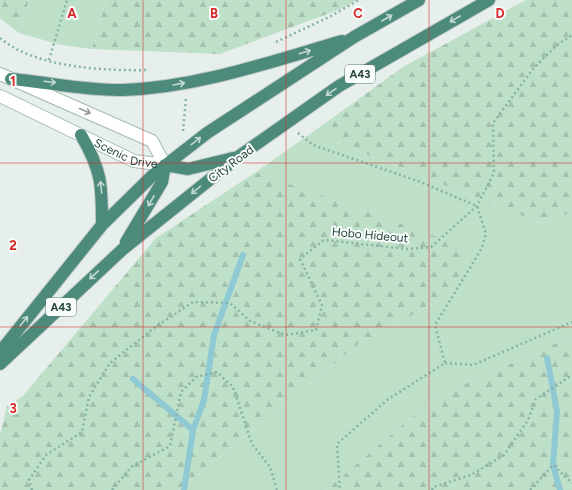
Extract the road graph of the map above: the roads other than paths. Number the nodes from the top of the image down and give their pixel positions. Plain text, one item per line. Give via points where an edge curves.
1 (419, 0) edge
2 (489, 0) edge
3 (354, 37) junction
4 (5, 77) edge
5 (0, 96) edge
6 (81, 135) junction
7 (238, 157) junction
8 (165, 165) junction
9 (102, 226) junction
10 (123, 249) junction
11 (0, 352) edge
12 (0, 364) edge

3 -> 1 highway, A43
2 -> 7 highway, City Road / A43 via 339,86
4 -> 3 highway via 121,90 164,87 218,78
8 -> 3 highway, A43 via 207,133
4 -> 8 main road, Scenic Drive via 152,141
5 - 6 main road, Scenic Drive
6 - 8 main road, Scenic Drive via 134,161
9 -> 6 highway via 99,172
7 - 8 highway via 188,169
7 -> 10 highway, City Road / A43
8 - 9 highway, A43
8 -> 10 highway via 162,182
11 -> 9 highway, A43
10 -> 12 highway, City Road / A43

